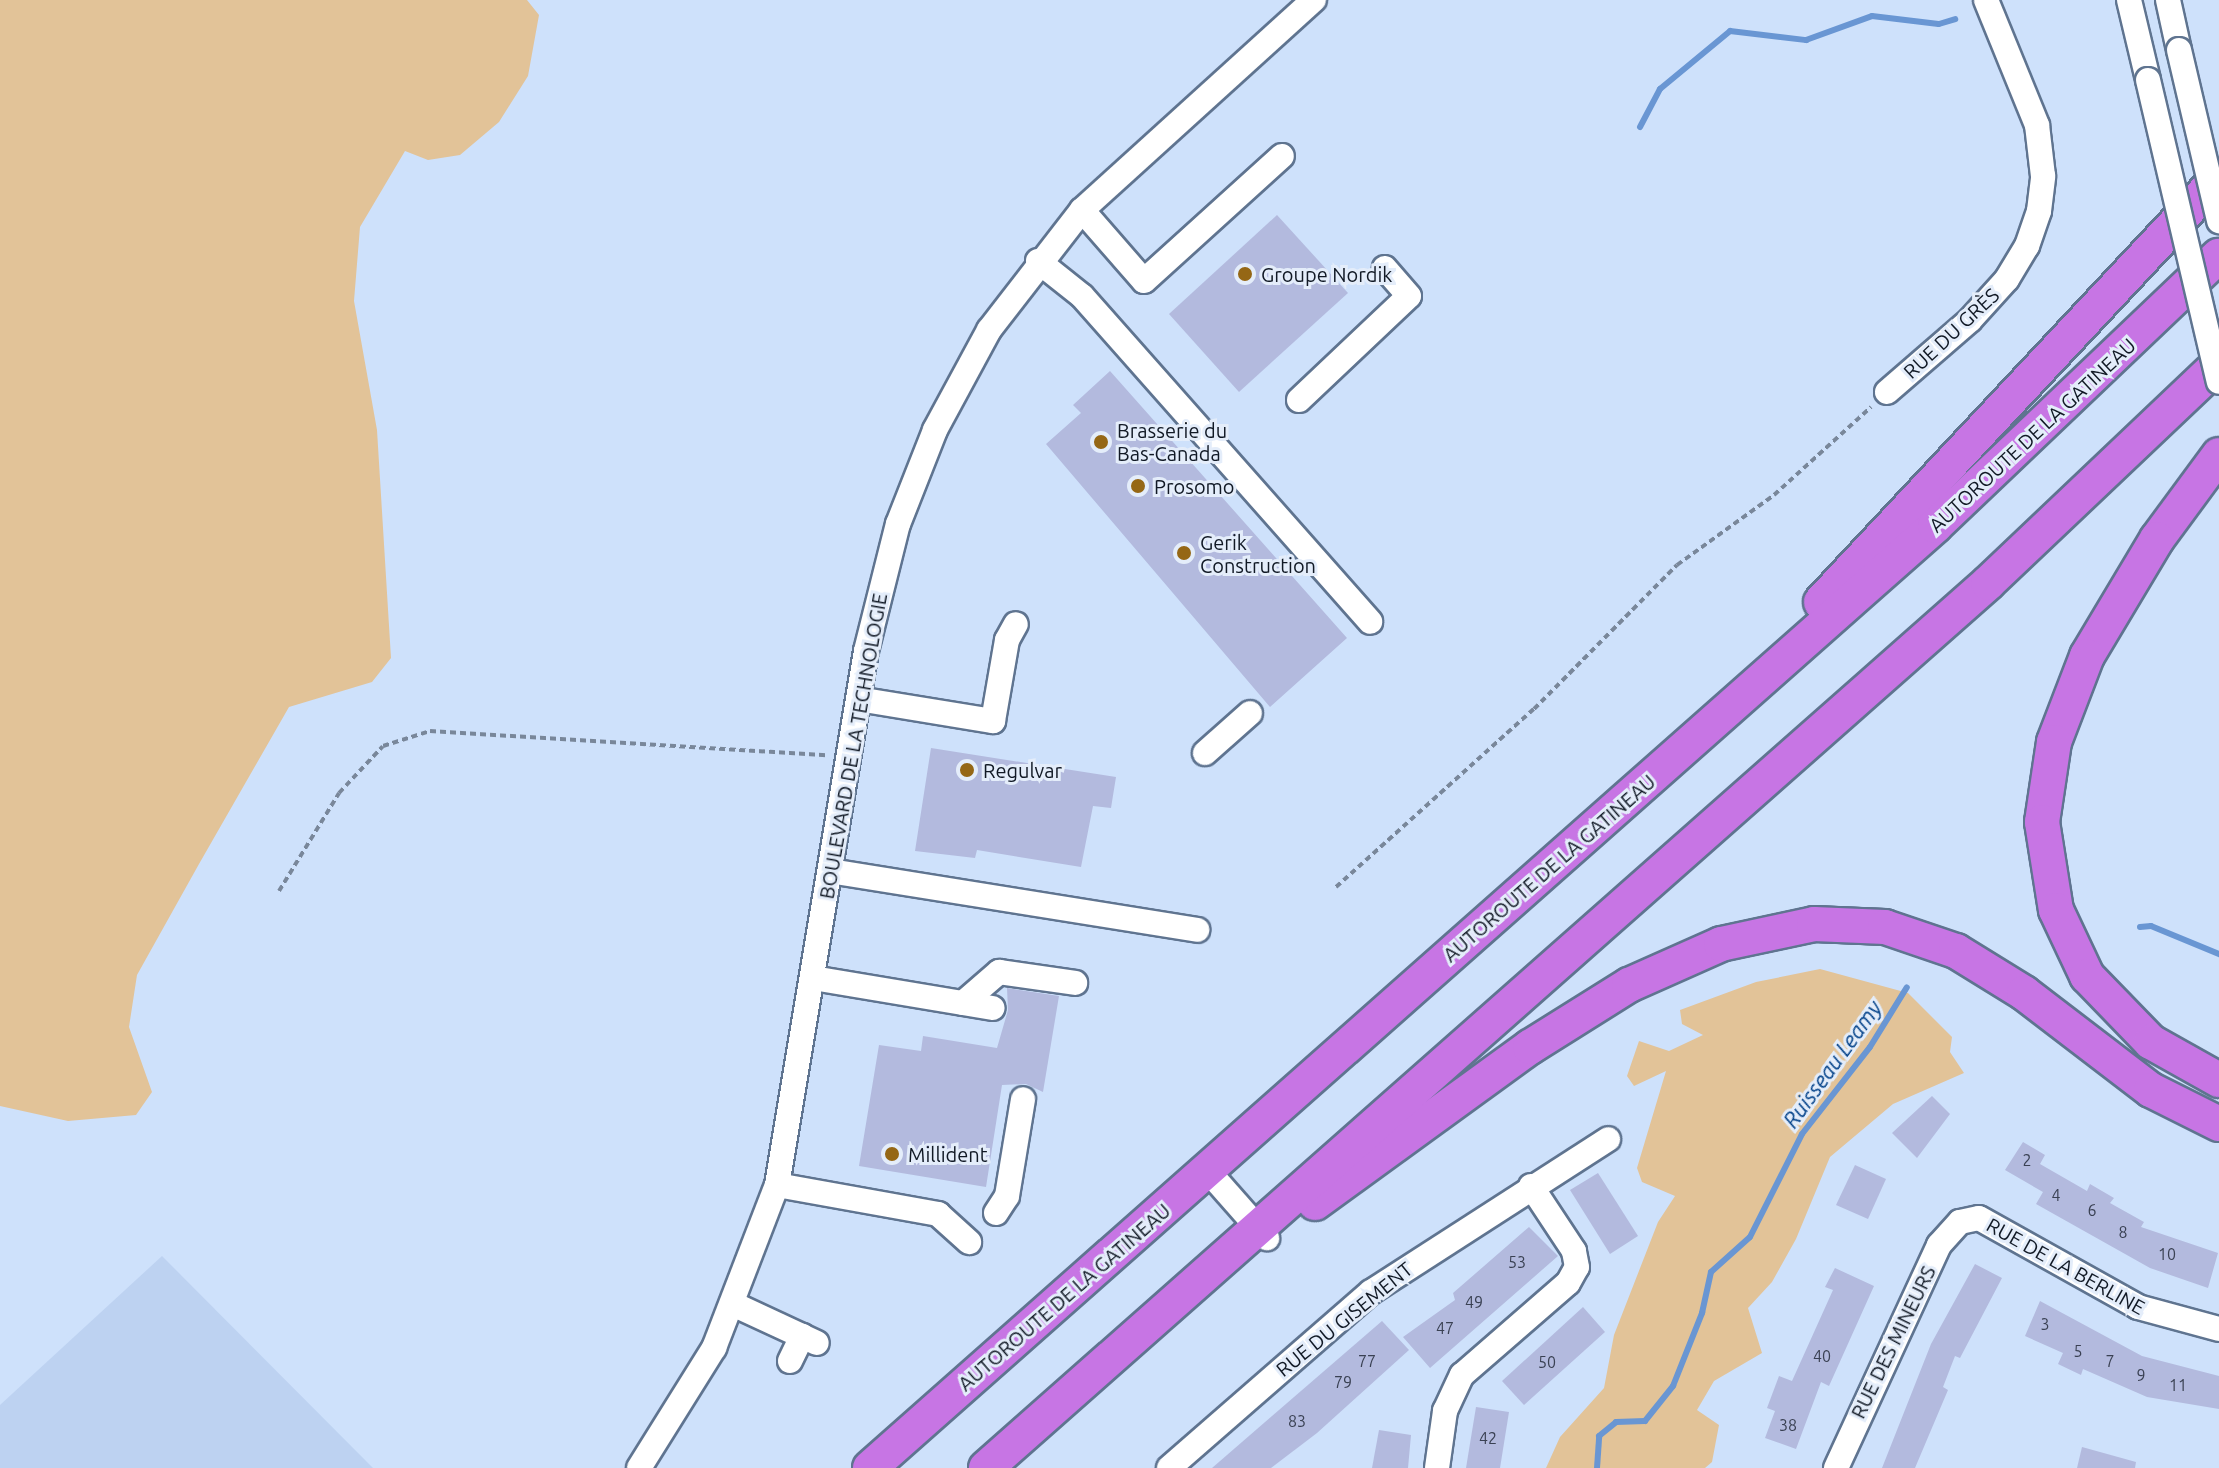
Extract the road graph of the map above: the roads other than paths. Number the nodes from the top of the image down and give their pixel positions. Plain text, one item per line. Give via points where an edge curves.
1 (1314, 0) edge
2 (1986, 0) edge
3 (2129, 0) edge
4 (2168, 0) edge
5 (1282, 156) dead end
6 (2219, 177) edge
7 (1082, 210) junction
8 (2219, 221) edge
9 (2219, 256) edge
10 (1038, 261) junction
11 (1385, 268) dead end
12 (2219, 364) edge
13 (2219, 382) edge
14 (1887, 392) road end
15 (1299, 400) dead end
16 (2219, 455) edge
17 (1370, 622) dead end
18 (1016, 624) dead end
19 (858, 699) junction
20 (1250, 713) dead end
21 (1691, 743) junction
22 (1205, 753) dead end
23 (830, 871) junction
24 (1197, 930) dead end
25 (813, 978) junction
26 (1075, 983) dead end
27 (963, 1003) junction
28 (993, 1008) dead end
29 (2219, 1080) edge
30 (1023, 1099) dead end
31 (2219, 1124) edge
32 (1608, 1139) dead end
33 (1207, 1170) junction
34 (777, 1185) junction
35 (1531, 1186) junction
36 (996, 1213) dead end
37 (1960, 1222) joint
38 (1262, 1233) junction
39 (969, 1242) dead end
40 (735, 1305) junction
41 (2219, 1329) edge
42 (790, 1361) dead end
43 (639, 1468) edge
44 (870, 1468) edge
45 (986, 1468) edge
46 (1169, 1468) edge
47 (1437, 1468) edge
48 (1836, 1468) edge

1 - 7 street, BOULEVARD DE LA TECHNOLOGIE
2 - 14 street, RUE DU GRÈS via 2037,125 2043,168 2039,211 2027,246 2007,279 1970,320
3 - 13 street, bridge
4 - 8 street, bridge
5 - 7 street via 1144,281
6 - 21 highway
7 - 10 street, BOULEVARD DE LA TECHNOLOGIE
9 - 21 highway, AUTOROUTE DE LA GATINEAU via 2043,428
10 - 17 street via 1082,296
10 - 19 street, BOULEVARD DE LA TECHNOLOGIE via 975,354 922,458 884,573
11 - 15 street via 1409,296
12 - 38 highway via 1988,583
16 - 29 highway via 2157,539 2087,656 2054,742 2042,822 2056,910 2087,976 2151,1042
18 - 19 street via 1007,640 993,721
19 - 23 street, BOULEVARD DE LA TECHNOLOGIE
20 - 22 street
21 - 33 highway, AUTOROUTE DE LA GATINEAU
23 - 24 street
23 - 25 street, BOULEVARD DE LA TECHNOLOGIE
25 - 27 street
25 - 34 street, BOULEVARD DE LA TECHNOLOGIE
26 - 27 street via 999,972
27 - 28 street
30 - 36 street via 1007,1196
31 - 38 highway via 2151,1090 2015,986 1956,951 1872,925 1796,926 1702,950 1607,997
32 - 35 street, RUE DU GISEMENT
33 - 38 street
33 - 44 highway, AUTOROUTE DE LA GATINEAU
34 - 39 street via 938,1214
34 - 40 street, BOULEVARD DE LA TECHNOLOGIE
35 - 46 street, RUE DU GISEMENT via 1371,1292
35 - 47 street via 1574,1251 1577,1267 1568,1283 1462,1375 1445,1411
37 - 41 street, RUE DE LA BERLINE via 1979,1218 2138,1307
37 - 48 street, RUE DES MINEURS via 1939,1245
38 - 45 highway via 1153,1320
40 - 42 street via 809,1340
40 - 43 street, BOULEVARD DE LA TECHNOLOGIE via 704,1368

